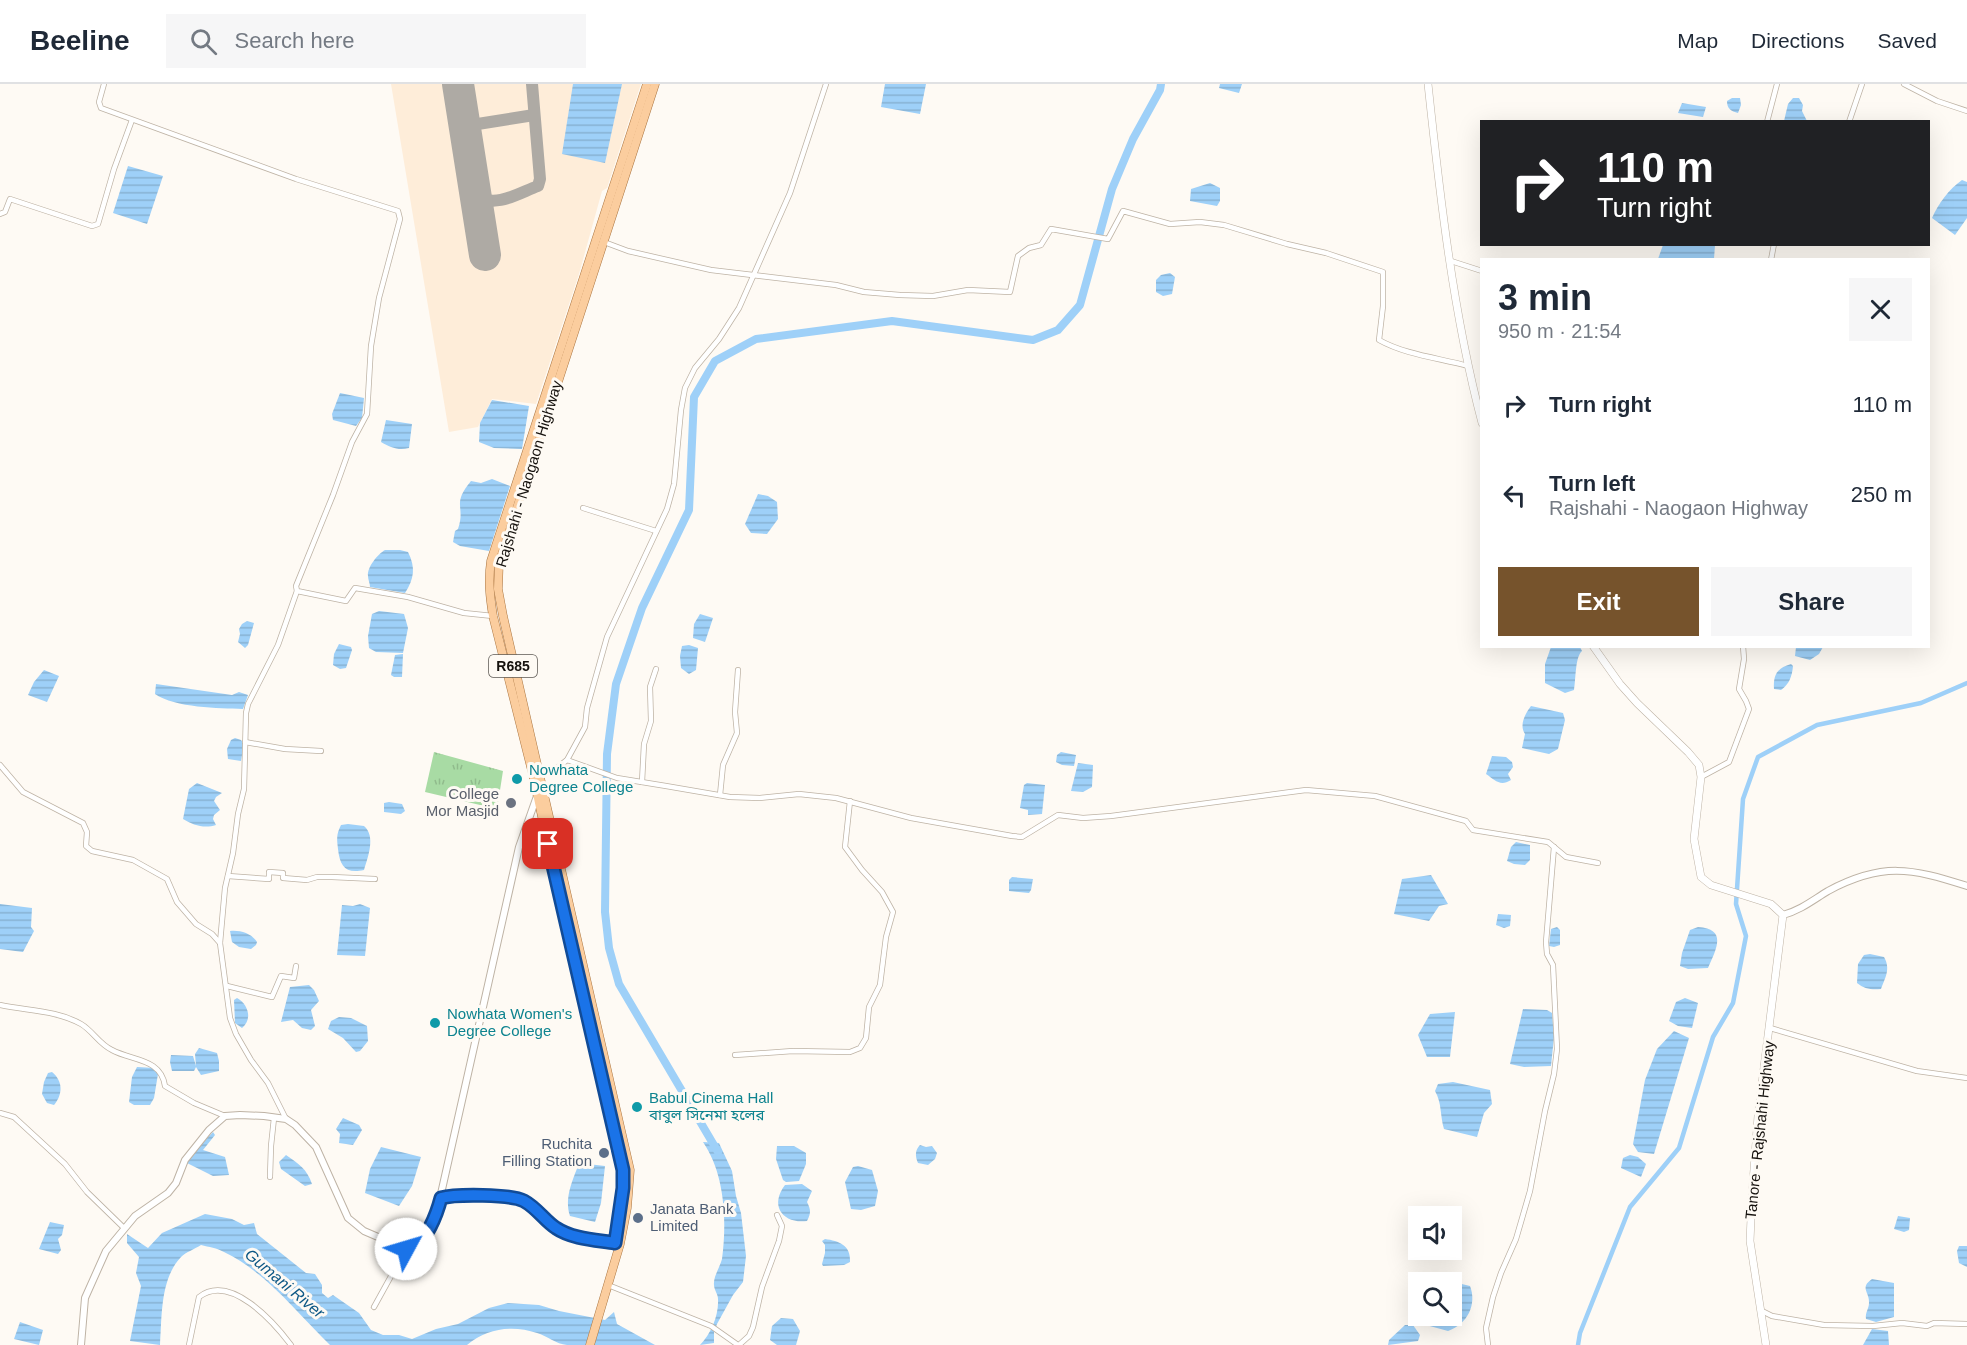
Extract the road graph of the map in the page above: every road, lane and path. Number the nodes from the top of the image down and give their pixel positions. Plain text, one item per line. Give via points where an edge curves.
1 (105, 84) edge
2 (647, 84) edge
3 (654, 84) edge
4 (826, 84) edge
5 (1428, 84) edge
6 (1778, 84) edge
7 (1862, 84) edge
8 (1904, 84) edge
9 (1967, 111) edge
10 (132, 120) junction
11 (1768, 120) edge
12 (1850, 120) edge
13 (0, 214) edge
14 (604, 242) junction
15 (595, 256) junction
16 (1451, 261) junction
17 (1480, 270) edge
18 (753, 275) junction
19 (1468, 366) junction
20 (1480, 415) edge
21 (583, 508) dead end
22 (656, 531) junction
23 (297, 591) junction
24 (494, 616) junction
25 (1594, 648) edge
26 (1743, 648) edge
27 (656, 669) dead end
28 (738, 669) dead end
29 (511, 674) junction
30 (245, 742) junction
31 (321, 751) dead end
32 (567, 760) junction
33 (0, 765) edge
34 (539, 774) junction
35 (1701, 777) junction
36 (642, 782) junction
37 (720, 795) junction
38 (537, 796) junction
39 (850, 801) junction
40 (551, 843) junction
41 (1554, 847) junction
42 (1598, 863) dead end
43 (228, 876) junction
44 (375, 879) dead end
45 (1967, 886) edge
46 (1784, 915) junction
47 (220, 943) junction
48 (296, 966) dead end
49 (227, 986) junction
50 (0, 1005) edge
51 (1770, 1028) junction
52 (735, 1055) dead end
53 (1967, 1078) edge
54 (0, 1113) edge
55 (225, 1116) junction
56 (274, 1118) junction
57 (286, 1119) junction
58 (270, 1177) dead end
59 (441, 1198) junction
60 (777, 1215) dead end
61 (124, 1227) junction
62 (618, 1243) junction
63 (406, 1249) junction
64 (607, 1284) junction
65 (374, 1307) dead end
66 (1760, 1310) junction
67 (1967, 1324) edge
68 (81, 1345) edge
69 (189, 1345) edge
70 (291, 1345) edge
71 (590, 1345) edge
72 (739, 1345) edge
73 (1488, 1345) edge
74 (1766, 1345) edge

1 - 10 street via 101,108
2 - 15 main road, Rajshahi - Naogaon Highway / R685
3 - 14 main road, Rajshahi - Naogaon Highway / R685
4 - 18 street via 790,193
5 - 16 main road
6 - 11 street
7 - 12 street
8 - 9 street
10 - 13 street via 98,224 92,226 10,199 5,212
10 - 23 street via 398,211 400,219 371,346 367,414 352,442
14 - 15 main road, Rajshahi - Naogaon Highway / R685
14 - 18 street via 676,263
15 - 24 main road, Rajshahi - Naogaon Highway / R685 via 491,561 489,590
15 - 29 main road, Rajshahi - Naogaon Highway / R685 via 500,563 498,589
16 - 17 street
16 - 19 main road
18 - 19 street via 900,296 968,290 1010,292 1018,256 1041,245 1051,229 1108,239 1123,211 1170,224 1224,225 1376,268 1383,272 1379,340 1409,352
18 - 22 street via 739,308 685,388 674,484
19 - 20 main road
21 - 22 street
22 - 32 street via 607,637 585,727
23 - 24 street via 346,601 355,588
23 - 30 street via 278,645 248,704
24 - 29 main road, Rajshahi - Naogaon Highway / R685
25 - 35 main road via 1637,703 1695,759
26 - 35 street via 1739,689 1749,709 1729,762
27 - 36 street via 650,687 651,721
28 - 37 street via 737,733 723,765
29 - 34 main road, Rajshahi - Naogaon Highway / R685
29 - 38 main road, Rajshahi - Naogaon Highway / R685
30 - 31 street
30 - 43 street via 244,789
32 - 34 street via 554,770
32 - 36 street via 617,778
33 - 47 street via 23,792 83,823 86,846 92,851 133,860 167,879 177,902
34 - 40 main road, Rajshahi - Naogaon Highway / R685
35 - 46 main road via 1694,839 1701,877 1710,885 1771,904
36 - 37 street
37 - 39 street via 760,798 799,794
38 - 40 main road, Rajshahi - Naogaon Highway / R685
38 - 59 street via 519,847
39 - 41 street via 931,822 1022,837 1058,815 1111,816 1306,790 1344,792 1375,796 1466,821 1473,830 1548,842
39 - 52 street via 845,847 882,892 893,912 885,937 880,985 869,1007 866,1038 861,1048 850,1052
40 - 62 main road, Rajshahi - Naogaon Highway / R685 via 630,1170 627,1208
41 - 42 street via 1566,857
41 - 73 street via 1546,942 1553,965 1557,1049 1554,1074 1530,1191 1493,1297 1486,1328
43 - 44 street via 268,879 269,872 307,880
43 - 47 street
45 - 46 street via 1891,869 1862,876
46 - 51 main road, Tanore - Rajshahi Highway
47 - 49 street
48 - 49 street via 294,978 281,976 272,998
49 - 57 street via 236,1034
50 - 55 street via 48,1011 81,1024 113,1051 140,1058 159,1071 165,1086 174,1093
51 - 53 street via 1917,1071
51 - 66 main road, Tanore - Rajshahi Highway via 1758,1116 1750,1241
54 - 61 street via 14,1117
55 - 56 street
55 - 61 street via 185,1160 168,1193
56 - 57 street
56 - 58 street
57 - 63 street via 316,1147 348,1218 364,1231
59 - 62 street via 467,1195 521,1199 570,1235
59 - 63 street via 423,1240 415,1248
60 - 72 street via 782,1226 779,1241 753,1327
61 - 68 street via 106,1251 90,1284
62 - 64 main road, Rajshahi - Naogaon Highway / R685
63 - 65 street
64 - 71 main road, Rajshahi - Naogaon Highway / R685
64 - 72 street via 711,1326
66 - 67 street via 1772,1316 1824,1325
66 - 74 main road, Tanore - Rajshahi Highway
69 - 70 street via 199,1297 207,1291 240,1296 277,1326

